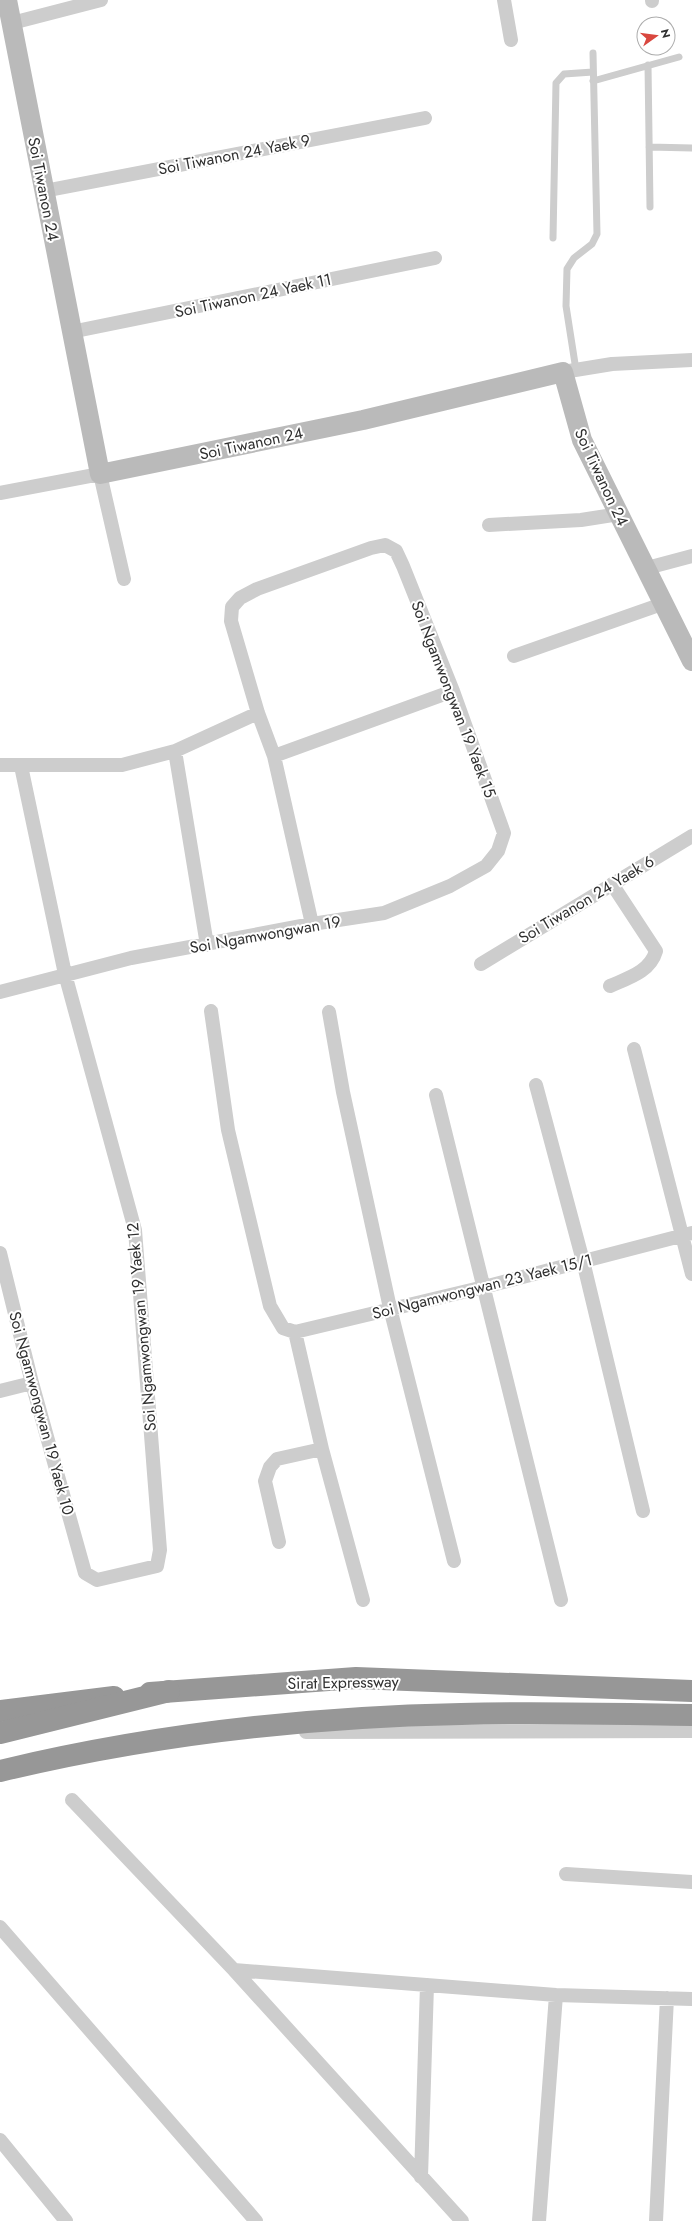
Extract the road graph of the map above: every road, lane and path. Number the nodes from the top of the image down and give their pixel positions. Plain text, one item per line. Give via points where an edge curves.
1 (7, 0) edge
2 (101, 0) edge
3 (504, 0) edge
4 (12, 23) junction
5 (511, 40) dead end
6 (592, 53) dead end
7 (679, 57) dead end
8 (648, 65) junction
9 (593, 72) junction
10 (593, 80) junction
11 (425, 118) dead end
12 (649, 148) junction
13 (692, 148) edge
14 (44, 191) junction
15 (650, 207) dead end
16 (553, 238) dead end
17 (435, 258) dead end
18 (71, 332) junction
19 (692, 360) edge
20 (569, 371) junction
21 (100, 474) junction
22 (0, 493) edge
23 (619, 514) junction
24 (489, 525) dead end
25 (692, 556) edge
26 (647, 568) junction
27 (124, 579) dead end
28 (662, 604) junction
29 (514, 656) dead end
30 (692, 661) edge
31 (453, 691) junction
32 (258, 713) junction
33 (175, 751) junction
34 (274, 756) junction
35 (0, 765) edge
36 (22, 766) junction
37 (504, 833) joint
38 (692, 836) edge
39 (612, 884) junction
40 (312, 924) junction
41 (207, 945) junction
42 (481, 964) dead end
43 (65, 974) junction
44 (610, 986) dead end
45 (0, 992) edge
46 (211, 1011) dead end
47 (329, 1012) dead end
48 (634, 1049) dead end
49 (536, 1085) dead end
50 (436, 1095) dead end
51 (687, 1234) edge
52 (0, 1253) edge
53 (582, 1261) junction
54 (692, 1274) edge
55 (484, 1287) junction
56 (390, 1308) junction
57 (295, 1332) junction
58 (32, 1383) junction
59 (0, 1391) edge
60 (322, 1449) junction
61 (643, 1511) dead end
62 (279, 1542) dead end
63 (454, 1561) dead end
64 (85, 1573) joint
65 (363, 1600) dead end
66 (561, 1600) dead end
67 (692, 1690) edge
68 (169, 1691) junction
69 (0, 1711) edge
70 (692, 1714) edge
71 (692, 1731) edge
72 (0, 1733) edge
73 (0, 1760) edge
74 (0, 1771) edge
75 (72, 1800) dead end
76 (566, 1874) dead end
77 (692, 1882) edge
78 (0, 1927) edge
79 (234, 1970) junction
80 (427, 1985) junction
81 (556, 1995) junction
82 (666, 1998) junction
83 (692, 1999) edge
84 (0, 2140) edge
85 (421, 2177) junction
86 (66, 2221) edge
87 (256, 2221) edge
88 (462, 2221) edge
89 (539, 2221) edge
90 (656, 2221) edge

1 - 4 street, Soi Tiwanon 24
2 - 4 street
3 - 5 street
4 - 14 street, Soi Tiwanon 24
6 - 9 lane
7 - 8 lane
8 - 10 lane
8 - 12 lane
9 - 10 lane
9 - 16 lane via 564,74 556,83
10 - 20 lane via 597,234 592,244 574,258 567,269
11 - 14 street, Soi Tiwanon 24 Yaek 9
12 - 13 lane
12 - 15 lane
14 - 18 street, Soi Tiwanon 24
17 - 18 street, Soi Tiwanon 24 Yaek 11
18 - 21 street, Soi Tiwanon 24
19 - 20 street via 612,364
20 - 21 street, Soi Tiwanon 24 via 363,420
20 - 23 street, Soi Tiwanon 24 via 582,440
21 - 22 street
21 - 27 street
23 - 24 street via 581,520
23 - 26 street, Soi Tiwanon 24
25 - 26 street
26 - 28 street, Soi Tiwanon 24
28 - 29 street
28 - 30 street, Soi Tiwanon 24
31 - 32 street, Soi Ngamwongwan 19 Yaek 15 via 396,551 385,546 371,548 256,589 240,598 232,607 231,621
31 - 34 street
31 - 37 street, Soi Ngamwongwan 19 Yaek 15
32 - 33 street
32 - 34 street
33 - 36 street via 122,765
33 - 41 street
34 - 40 street
35 - 36 street
36 - 43 street
37 - 40 street, Soi Ngamwongwan 19 via 498,851 486,866 450,886 384,913
38 - 39 street, Soi Tiwanon 24 Yaek 6
39 - 42 street, Soi Tiwanon 24 Yaek 6
39 - 44 street via 656,951 653,961 640,972
40 - 41 street, Soi Ngamwongwan 19
41 - 43 street, Soi Ngamwongwan 19 via 131,958
43 - 45 street, Soi Ngamwongwan 19
43 - 64 street, Soi Ngamwongwan 19 Yaek 12 via 135,1230 160,1550 157,1566 96,1580
46 - 57 street via 228,1130 270,1306 283,1328
47 - 56 street via 343,1092
48 - 51 street
49 - 53 street
50 - 55 street
51 - 53 street, Soi Ngamwongwan 23 Yaek 15/1
51 - 54 street
52 - 58 street, Soi Ngamwongwan 19 Yaek 10
53 - 55 street, Soi Ngamwongwan 23 Yaek 15/1
53 - 61 street
55 - 56 street, Soi Ngamwongwan 23 Yaek 15/1
55 - 66 street
56 - 57 street, Soi Ngamwongwan 23 Yaek 15/1
56 - 63 street
57 - 60 street
58 - 59 street
58 - 64 street, Soi Ngamwongwan 19 Yaek 10
60 - 62 street via 277,1459 270,1467 265,1481
60 - 65 street
67 - 68 highway, Sirat Expressway via 356,1678
68 - 69 highway, bridge
68 - 72 highway, Sirat Expressway, bridge
70 - 74 highway, bridge via 460,1714 272,1726 130,1743
71 - 73 street via 154,1731
75 - 79 street
76 - 77 street
78 - 87 street
79 - 80 street
79 - 85 street
80 - 81 street
80 - 85 street
81 - 82 street
81 - 89 street
82 - 83 street
82 - 90 street
84 - 86 street
85 - 88 street

